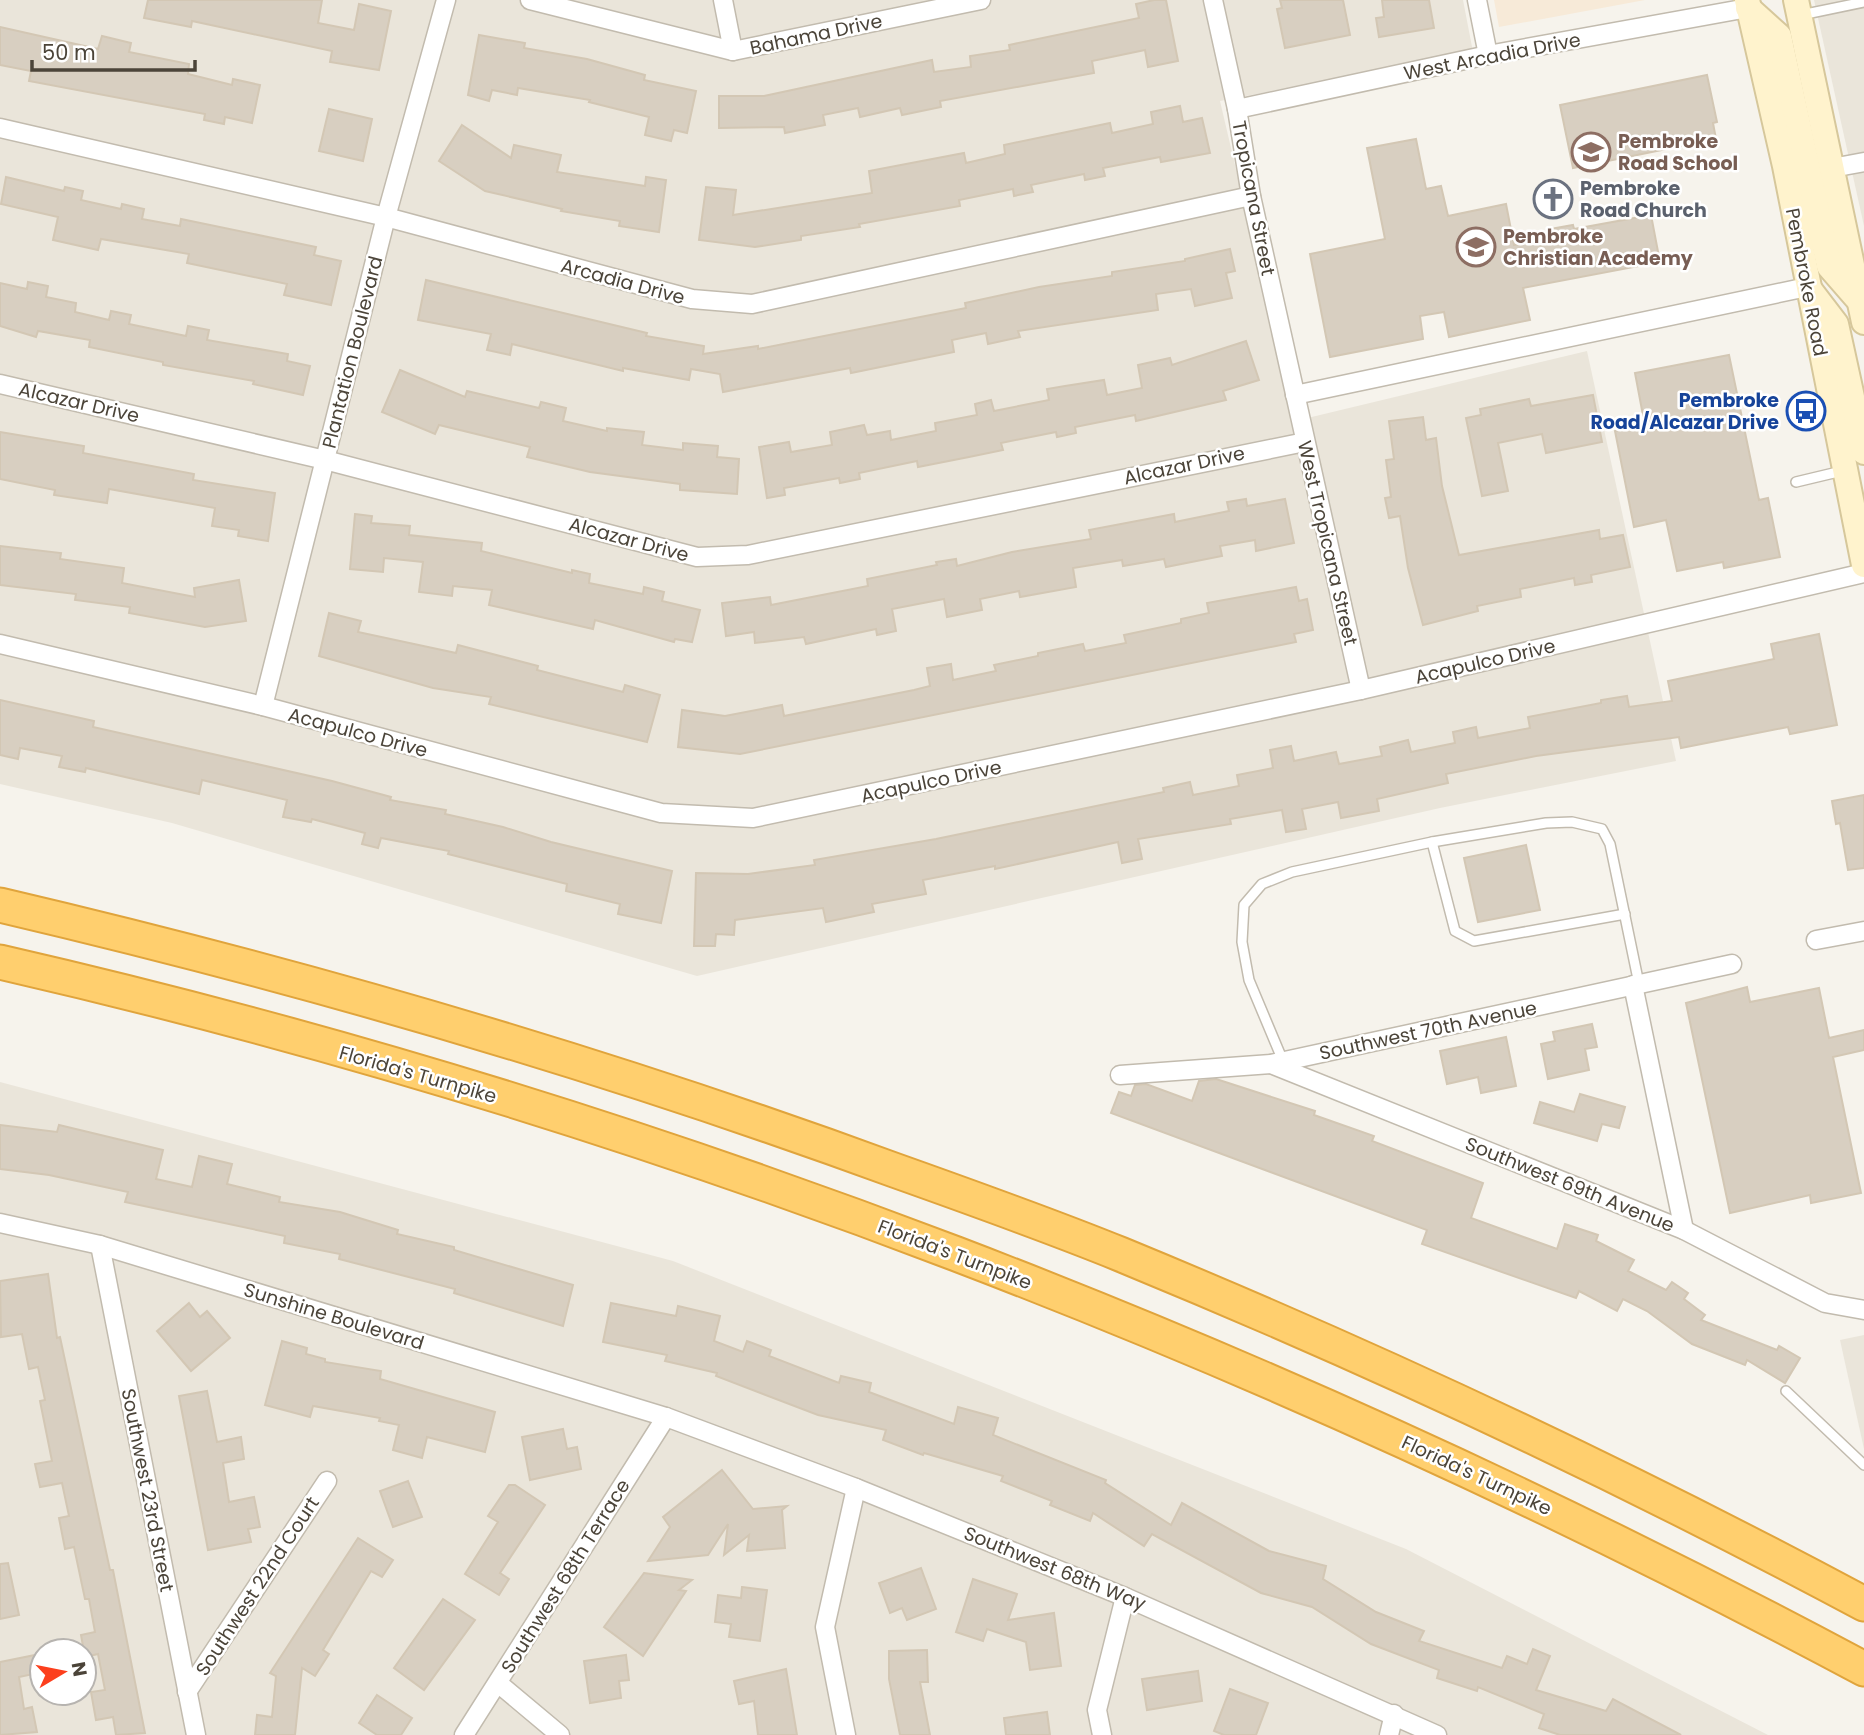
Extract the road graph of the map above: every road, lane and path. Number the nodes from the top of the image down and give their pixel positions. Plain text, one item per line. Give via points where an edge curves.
1 (446, 0) edge
2 (530, 0) edge
3 (723, 0) edge
4 (976, 0) edge
5 (1213, 0) edge
6 (1477, 0) edge
7 (1864, 2) edge
8 (1748, 4) edge
9 (1798, 7) edge
10 (733, 51) junction
11 (1488, 55) junction
12 (1237, 109) junction
13 (0, 128) edge
14 (1864, 162) edge
15 (1832, 168) junction
16 (1251, 196) junction
17 (386, 217) junction
18 (1807, 287) junction
19 (1862, 311) edge
20 (0, 384) edge
21 (1295, 396) junction
22 (1305, 442) junction
23 (1864, 452) edge
24 (325, 460) junction
25 (1844, 470) junction
26 (1796, 482) dead end
27 (1864, 565) edge
28 (1864, 573) edge
29 (0, 644) edge
30 (1361, 690) junction
31 (263, 706) junction
32 (1432, 842) junction
33 (0, 905) edge
34 (1625, 914) junction
35 (1864, 931) edge
36 (1816, 940) dead end
37 (0, 962) edge
38 (1732, 964) dead end
39 (1636, 984) junction
40 (1277, 1063) junction
41 (1120, 1075) dead end
42 (0, 1223) edge
43 (1684, 1230) junction
44 (100, 1245) junction
45 (1864, 1310) edge
46 (1786, 1391) dead end
47 (666, 1417) junction
48 (1864, 1465) edge
49 (327, 1481) dead end
50 (856, 1488) junction
51 (1125, 1597) junction
52 (1864, 1604) edge
53 (1864, 1669) edge
54 (498, 1683) junction
55 (187, 1692) junction
56 (1394, 1714) junction
57 (196, 1735) edge
58 (464, 1735) edge
59 (560, 1735) edge
60 (846, 1735) edge
61 (1102, 1735) edge
62 (1389, 1735) edge
63 (1437, 1735) edge

1 - 17 street, Plantation Boulevard
2 - 10 street, Bahama Drive
3 - 10 street
4 - 10 street, Bahama Drive
5 - 12 street, Tropicana Street
6 - 11 street
7 - 9 lane
8 - 11 street, West Arcadia Drive
8 - 18 main road, Pembroke Road
8 - 19 main road via 1779,36 1829,266
9 - 15 main road
11 - 12 street, West Arcadia Drive
12 - 16 street, Tropicana Street
13 - 17 street, Arcadia Drive
14 - 15 street
15 - 19 main road
16 - 17 street, Arcadia Drive via 752,304 692,299
16 - 21 street, Tropicana Street
17 - 24 street, Plantation Boulevard
18 - 21 street
18 - 23 main road via 1836,324
18 - 25 main road, Pembroke Road
20 - 24 street, Alcazar Drive
21 - 22 street, West Tropicana Street
22 - 24 street, Alcazar Drive via 748,555 697,557
22 - 30 street, West Tropicana Street
24 - 31 street, Plantation Boulevard
25 - 26 lane
25 - 27 main road, Pembroke Road
28 - 30 street, Acapulco Drive
29 - 31 street, Acapulco Drive
30 - 31 street, Acapulco Drive via 753,818 661,813
32 - 34 lane via 1546,823 1572,822 1602,829 1610,844
32 - 34 lane via 1455,931 1474,941
32 - 40 lane via 1292,872 1262,884 1244,905 1242,942 1249,980
33 - 52 highway via 225,960 471,1030 753,1120 982,1202 1191,1284 1518,1431
34 - 39 lane
35 - 36 street
37 - 53 highway, Florida's Turnpike via 208,1014 512,1101 702,1162 947,1250 1184,1344 1483,1475
38 - 39 street, Southwest 70th Avenue
39 - 40 street, Southwest 70th Avenue
39 - 43 street
40 - 41 street, Southwest 70th Avenue
40 - 43 street, Southwest 69th Avenue
42 - 44 street, Sunshine Boulevard
43 - 45 street, Southwest 69th Avenue via 1825,1303
44 - 47 street, Sunshine Boulevard
44 - 55 street, Southwest 23rd Street
46 - 48 lane
47 - 50 street, Southwest 68th Way
47 - 54 street, Southwest 68th Terrace
49 - 55 street, Southwest 22nd Court
50 - 51 street, Southwest 68th Way
50 - 60 street via 825,1627
51 - 56 street, Southwest 68th Way
51 - 61 street via 1097,1710
54 - 58 street, Southwest 68th Terrace
54 - 59 street
55 - 57 street, Southwest 23rd Street
56 - 62 street
56 - 63 street, Southwest 68th Way

